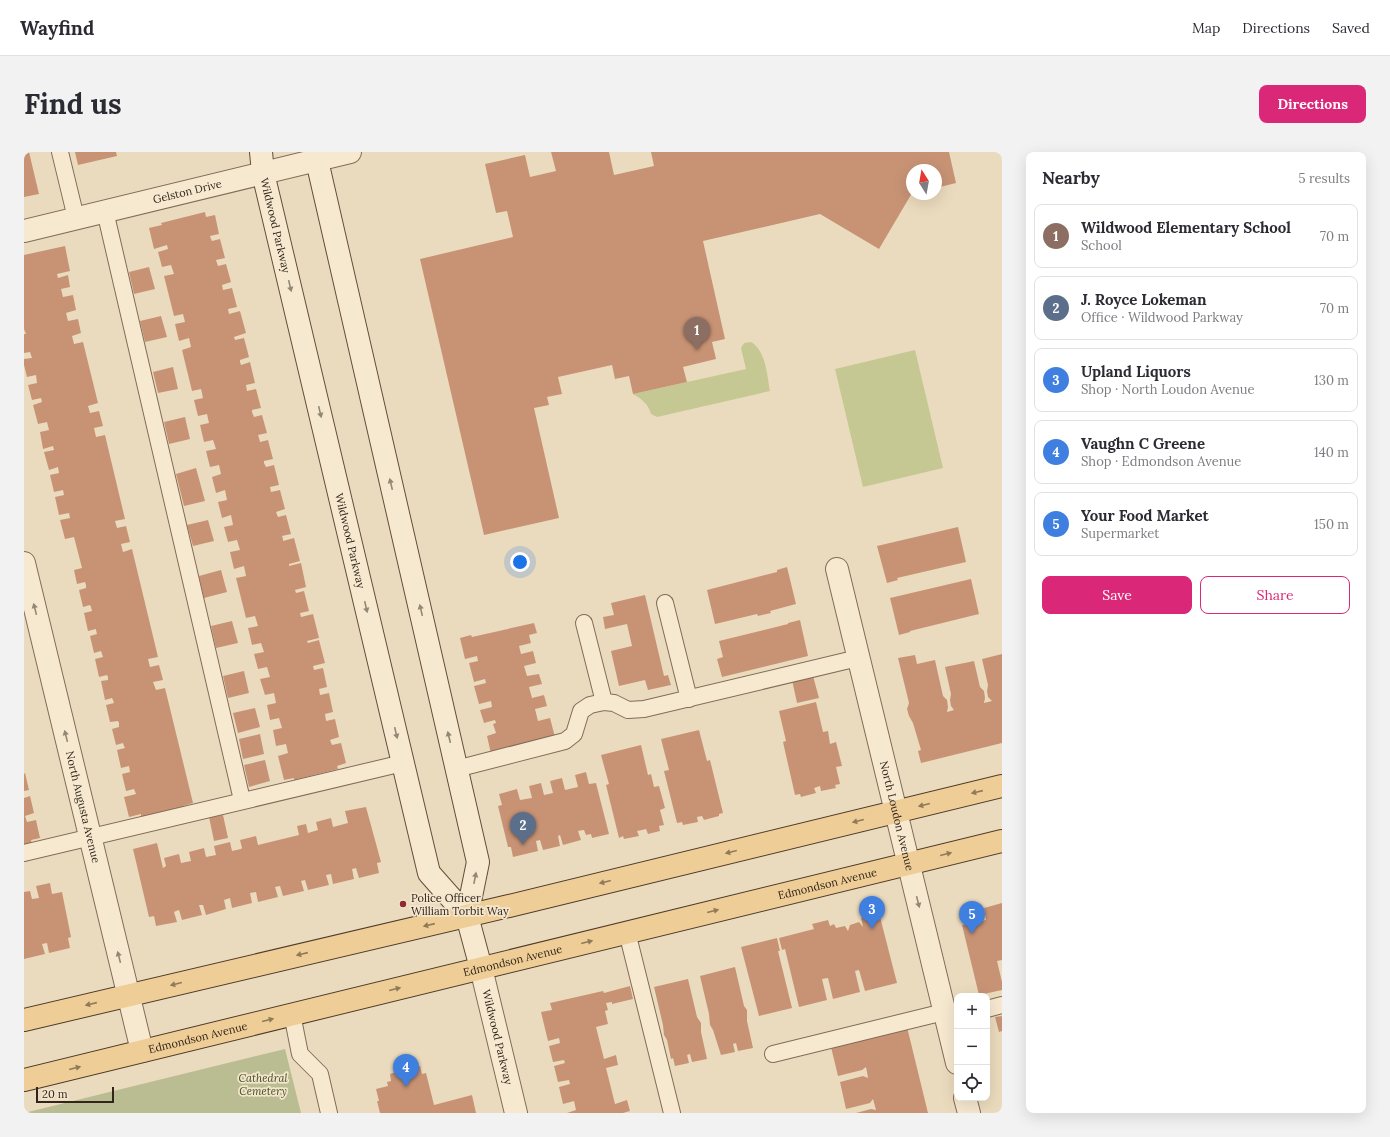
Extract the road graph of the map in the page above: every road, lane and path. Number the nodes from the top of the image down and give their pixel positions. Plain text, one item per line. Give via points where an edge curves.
1 (60, 152) edge
2 (261, 152) edge
3 (350, 152) edge
4 (315, 156) edge
5 (264, 174) junction
6 (105, 211) junction
7 (76, 218) junction
8 (24, 231) edge
9 (24, 563) edge
10 (836, 569) dead end
11 (665, 602) dead end
12 (584, 623) dead end
13 (858, 658) junction
14 (689, 698) junction
15 (604, 702) junction
16 (402, 762) junction
17 (456, 769) junction
18 (1002, 786) edge
19 (242, 800) junction
20 (896, 812) junction
21 (90, 837) junction
22 (1002, 841) edge
23 (24, 853) edge
24 (908, 864) junction
25 (467, 916) junction
26 (627, 932) junction
27 (481, 968) junction
28 (128, 995) junction
29 (1002, 1005) edge
30 (990, 1008) edge
31 (292, 1014) junction
32 (949, 1016) edge
33 (24, 1020) edge
34 (954, 1046) edge
35 (142, 1051) junction
36 (773, 1054) dead end
37 (24, 1080) edge
38 (966, 1101) edge
39 (329, 1113) edge
40 (516, 1113) edge
41 (672, 1113) edge
42 (969, 1113) edge

1 - 7 lane
2 - 5 street, Wildwood Parkway
3 - 4 street, Gelston Drive
4 - 5 street, Gelston Drive
17 -> 4 street, Wildwood Parkway
5 - 6 street, Gelston Drive
5 -> 16 street, Wildwood Parkway
6 - 7 street, Gelston Drive
6 - 19 lane
7 - 8 street, Gelston Drive
21 -> 9 street, North Augusta Avenue
10 - 13 street, North Loudon Avenue
11 - 14 lane
12 - 15 lane
13 - 14 lane
13 - 20 street, North Loudon Avenue
14 - 15 lane via 644,709 628,710 614,703
15 - 17 lane via 581,711 574,734 565,741
16 - 19 lane
16 - 25 street, Wildwood Parkway via 430,873
25 -> 17 street, Wildwood Parkway via 478,862
18 -> 20 main road
19 - 21 lane
20 - 24 street, North Loudon Avenue
20 -> 25 main road
21 - 23 lane
28 -> 21 street, North Augusta Avenue
24 -> 22 main road, Edmondson Avenue
26 -> 24 main road, Edmondson Avenue
24 -> 32 street, North Loudon Avenue
25 - 27 street, Wildwood Parkway
25 -> 28 main road
27 -> 26 main road, Edmondson Avenue
26 - 41 lane
31 -> 27 main road, Edmondson Avenue
27 - 40 street, Wildwood Parkway
28 -> 33 main road
28 - 35 street, North Augusta Avenue
29 - 30 lane
35 -> 31 main road, Edmondson Avenue
31 - 39 lane via 300,1054 320,1074
32 - 34 street, North Loudon Avenue
32 - 36 lane
37 -> 35 main road, Edmondson Avenue
38 - 42 street

